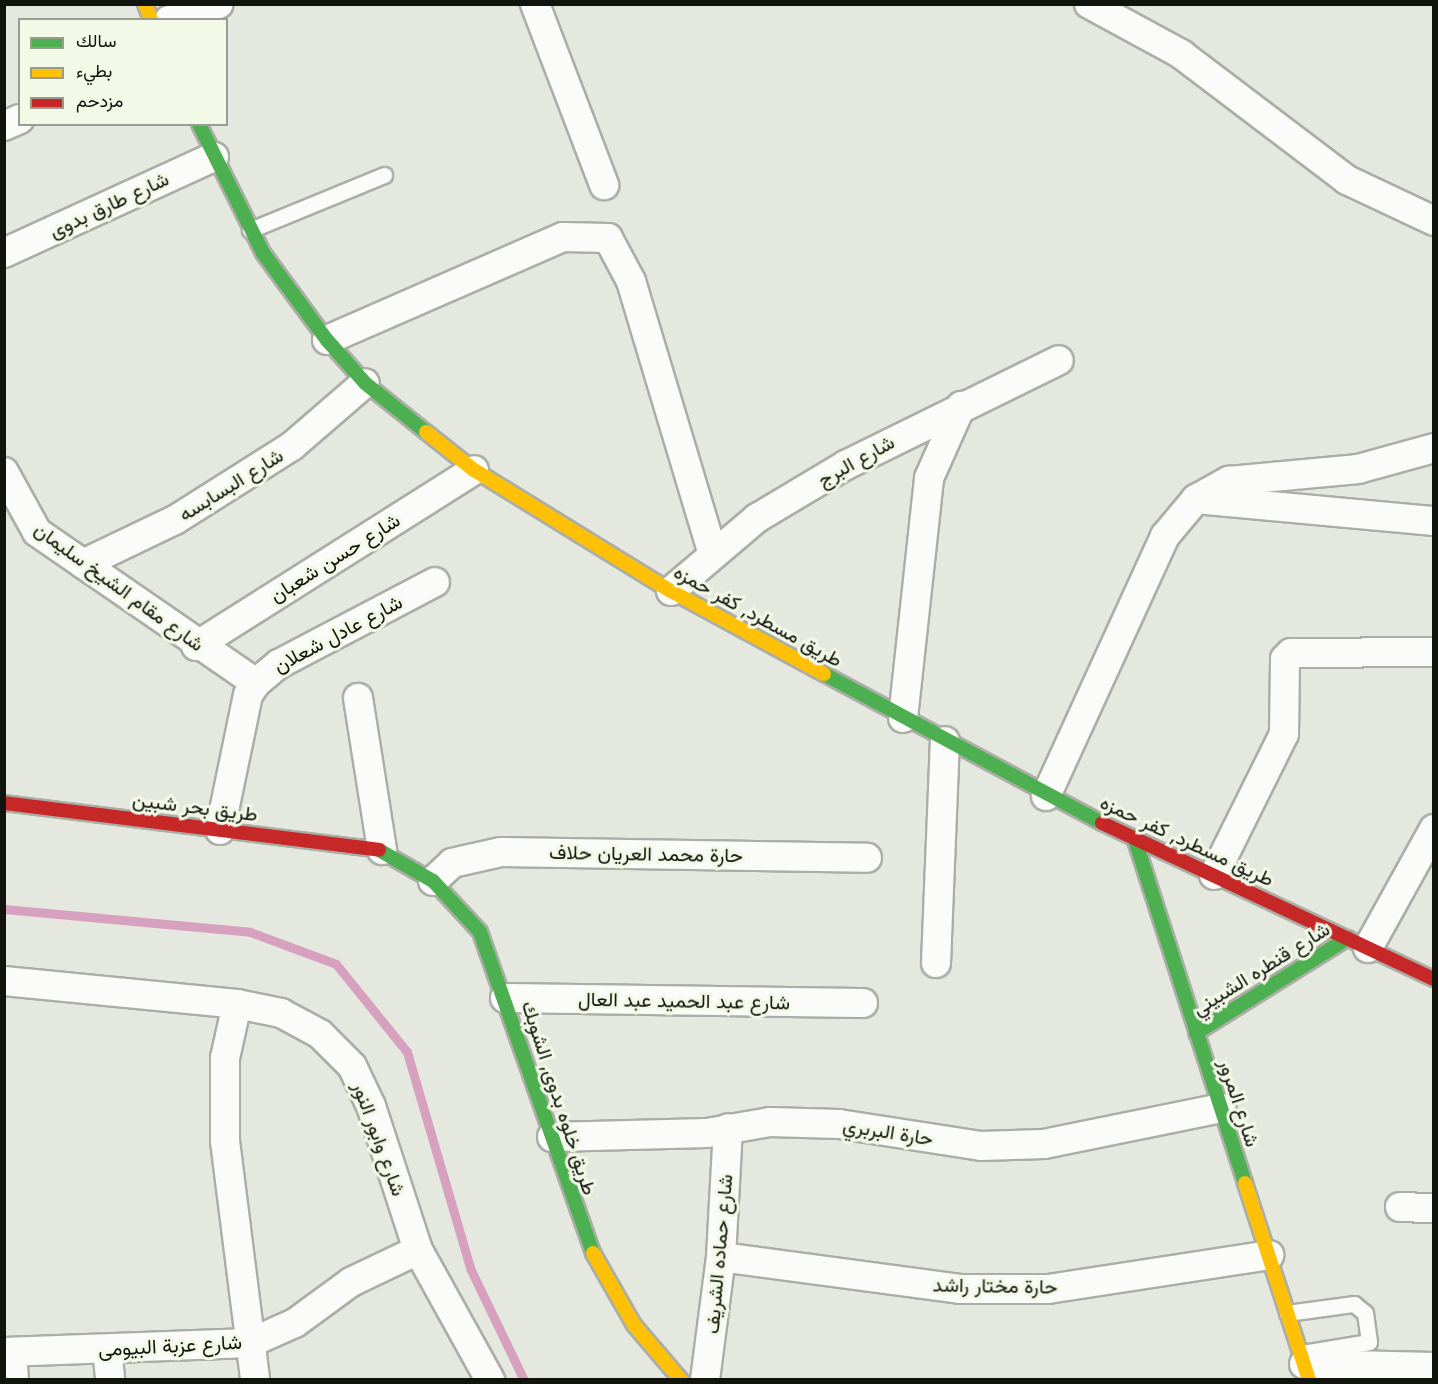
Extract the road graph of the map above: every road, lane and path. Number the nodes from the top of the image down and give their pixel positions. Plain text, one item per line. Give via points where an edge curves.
1 (144, 4) edge
2 (219, 4) edge
3 (535, 4) edge
4 (1089, 4) edge
5 (150, 18) edge
6 (175, 18) edge
7 (18, 120) edge
8 (4, 126) edge
9 (200, 126) edge
10 (213, 157) junction
11 (384, 175) dead end
12 (604, 185) dead end
13 (1434, 221) edge
14 (250, 230) junction
15 (4, 253) edge
16 (327, 340) junction
17 (1059, 360) dead end
18 (365, 383) junction
19 (961, 406) junction
20 (1434, 448) edge
21 (474, 470) junction
22 (6, 482) edge
23 (1196, 499) junction
24 (1434, 521) edge
25 (712, 551) junction
26 (83, 564) junction
27 (435, 582) dead end
28 (671, 591) junction
29 (196, 646) junction
30 (1434, 652) edge
31 (252, 689) junction
32 (358, 698) dead end
33 (903, 718) junction
34 (945, 741) junction
35 (1046, 796) junction
36 (4, 803) edge
37 (1434, 829) edge
38 (220, 830) junction
39 (1134, 837) junction
40 (382, 850) junction
41 (867, 858) dead end
42 (1214, 875) junction
43 (433, 880) junction
44 (1358, 943) junction
45 (936, 963) dead end
46 (1434, 979) edge
47 (4, 981) edge
48 (506, 998) junction
49 (863, 1003) dead end
50 (237, 1004) junction
51 (1196, 1033) junction
52 (1221, 1108) junction
53 (728, 1128) junction
54 (552, 1137) junction
55 (1400, 1206) dead end
56 (1434, 1208) edge
57 (418, 1250) junction
58 (1269, 1255) junction
59 (722, 1257) junction
60 (1287, 1313) junction
61 (250, 1343) junction
62 (107, 1349) junction
63 (10, 1361) edge
64 (1305, 1366) edge
65 (1434, 1367) edge
66 (110, 1380) edge
67 (255, 1380) edge
68 (490, 1380) edge
69 (681, 1380) edge
70 (705, 1380) edge

1 - 5 street
2 - 6 street
3 - 12 street
4 - 13 street via 1181,54 1347,180
7 - 8 street
9 - 10 street, طريق مسطرد, كفر حمزه
10 - 14 street, طريق مسطرد, كفر حمزه
10 - 15 street, شارع طارق بدوى
11 - 14 lane
14 - 16 street, طريق مسطرد, كفر حمزه
16 - 18 street, طريق مسطرد, كفر حمزه
16 - 25 street via 563,237 608,238 631,281
17 - 19 street, شارع البرج
18 - 21 street, طريق مسطرد, كفر حمزه
18 - 26 street, شارع البسابسه via 292,446 175,520
19 - 25 street, شارع البرج via 846,465
19 - 33 street via 929,478
20 - 23 street via 1358,469 1229,481
21 - 28 street, طريق مسطرد, كفر حمزه
21 - 29 street, شارع حسن شعبان
22 - 26 street, شارع مقام الشيخ سليمان via 37,532
23 - 24 street
23 - 35 street via 1166,536
25 - 28 street, شارع البرج
26 - 29 street, شارع مقام الشيخ سليمان
27 - 31 street, شارع عادل شعلان via 279,664
28 - 33 street, طريق مسطرد, كفر حمزه
29 - 31 street, شارع مقام الشيخ سليمان
30 - 42 street via 1291,653 1285,659 1284,734
31 - 38 street
32 - 40 street
33 - 34 street, طريق مسطرد, كفر حمزه
34 - 35 street, طريق مسطرد, كفر حمزه
34 - 45 street
35 - 39 street, طريق مسطرد, كفر حمزه
36 - 38 street, طريق بحر شبين
37 - 44 street
38 - 40 street, طريق بحر شبين
39 - 42 street, طريق مسطرد, كفر حمزه
39 - 51 street, شارع المرور
40 - 43 street, طريق خلوه بدوى, الشوبك
41 - 43 street, حارة محمد العريان حلاف via 501,852 452,863
42 - 44 street, طريق مسطرد, كفر حمزه
43 - 48 street, طريق خلوه بدوى, الشوبك via 480,932
44 - 46 street, طريق مسطرد, كفر حمزه
44 - 51 street, شارع قنطره الشبيني
47 - 50 street, شارع وابور النور
48 - 49 street, شارع عبد الحميد عبد العال
48 - 54 street, طريق خلوه بدوى, الشوبك
50 - 57 street, شارع وابور النور via 281,1013 320,1034 351,1066 371,1106
50 - 61 street via 225,1058 225,1141
51 - 52 street, شارع المرور
52 - 53 street, حارة البربري via 1044,1144 981,1146 839,1124
52 - 58 street, شارع المرور
53 - 54 street, حارة البربري
53 - 59 street, شارع حماده الشريف
54 - 69 street, طريق خلوه بدوى, الشوبك via 583,1235 634,1325
55 - 56 street
57 - 61 street, شارع عزبة البيومى via 351,1282 295,1323
57 - 68 street, شارع وابور النور
58 - 59 street, حارة مختار راشد via 1048,1289 960,1289
58 - 60 street, شارع المرور
59 - 70 street, شارع حماده الشريف
60 - 64 street, شارع المرور
60 - 64 lane via 1354,1304 1365,1313 1369,1342
61 - 62 street, شارع عزبة البيومى
61 - 67 street
62 - 63 street, شارع عزبة البيومى
62 - 66 street
64 - 65 street

